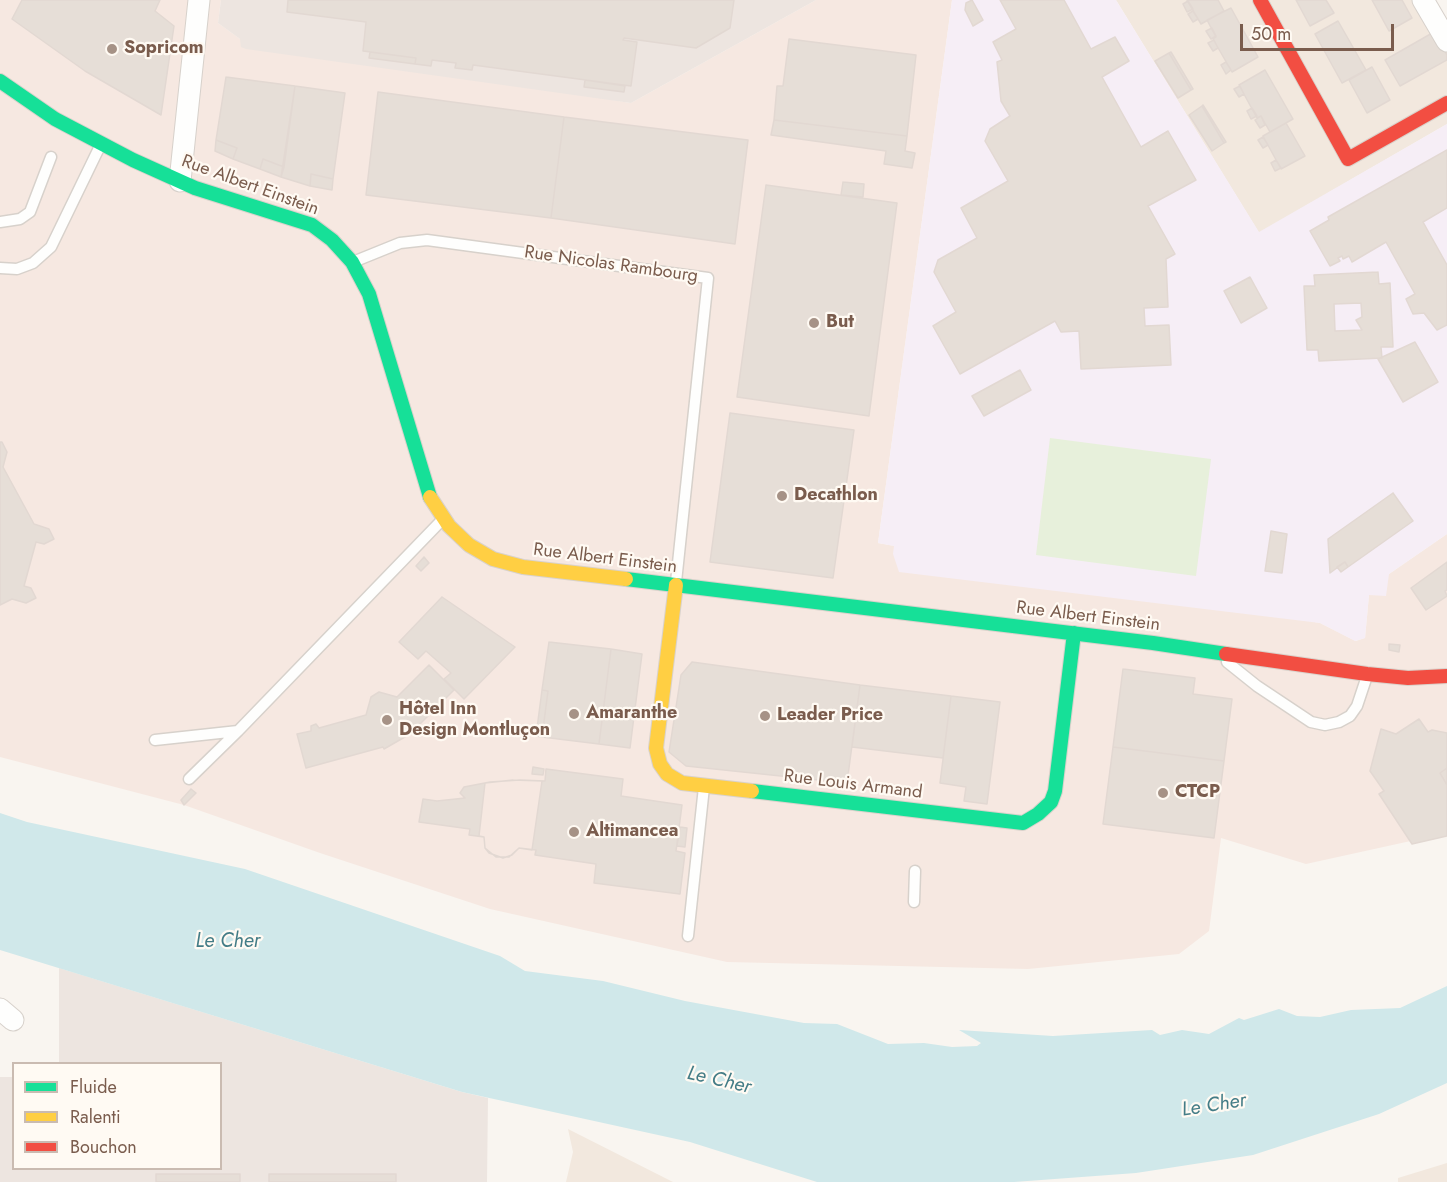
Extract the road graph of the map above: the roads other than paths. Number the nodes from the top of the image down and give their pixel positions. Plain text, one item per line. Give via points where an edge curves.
1 (200, 0) edge
2 (1260, 0) edge
3 (1423, 0) edge
4 (1447, 41) edge
5 (0, 81) edge
6 (1447, 103) edge
7 (101, 143) junction
8 (51, 157) dead end
9 (180, 181) junction
10 (0, 222) edge
11 (352, 262) junction
12 (0, 268) edge
13 (444, 517) junction
14 (676, 585) junction
15 (1074, 633) junction
16 (1215, 652) junction
17 (1367, 674) junction
18 (1447, 676) edge
19 (238, 731) junction
20 (155, 740) dead end
21 (189, 778) dead end
22 (705, 786) junction
23 (915, 871) dead end
24 (914, 902) dead end
25 (688, 936) dead end

1 - 9 street
2 - 6 street via 1348,159
3 - 4 street
5 - 7 street, Rue Albert Einstein via 55,119
7 - 9 street, Rue Albert Einstein
7 - 12 lane via 51,247 33,263 17,269
8 - 10 lane via 30,212 20,219
9 - 11 street, Rue Albert Einstein via 312,225
11 - 13 street, Rue Albert Einstein via 369,294 431,499
11 - 14 lane, Rue Nicolas Rambourg via 400,243 427,240 708,278
13 - 14 street, Rue Albert Einstein via 469,545 493,559 523,567
13 - 19 lane
14 - 15 street, Rue Albert Einstein
14 - 22 street, Rue Louis Armand via 656,748 660,764 668,774 682,783
15 - 16 street, Rue Albert Einstein
15 - 22 street, Rue Louis Armand via 1055,791 1051,802 1023,823
16 - 17 street, Rue Albert Einstein
16 - 17 lane via 1257,686 1311,722 1324,725 1350,716
17 - 18 street, Rue Albert Einstein
19 - 20 lane
19 - 21 lane
22 - 25 lane
23 - 24 lane

